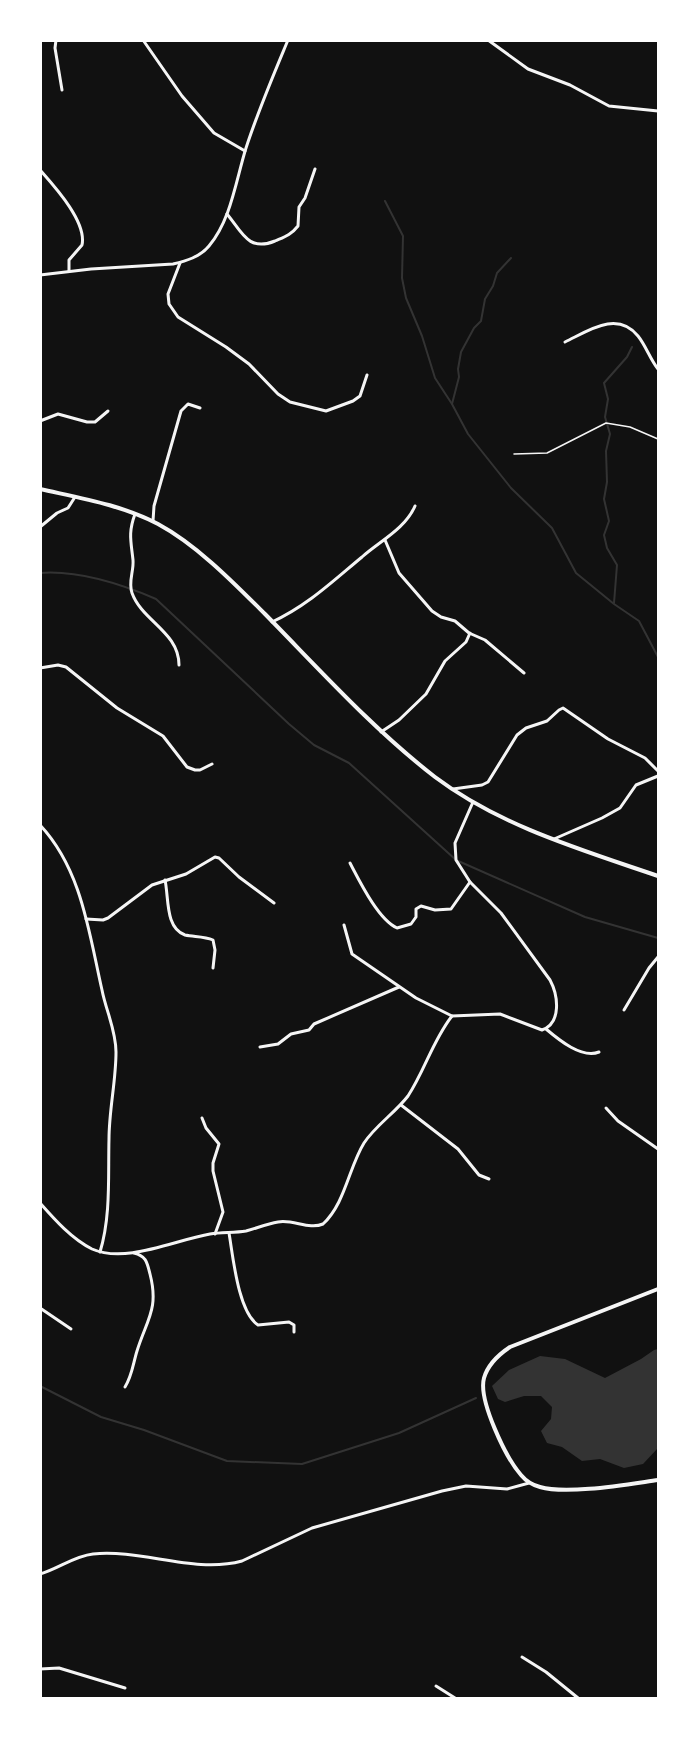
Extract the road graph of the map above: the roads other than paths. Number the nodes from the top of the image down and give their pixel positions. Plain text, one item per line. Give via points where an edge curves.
1 (56, 40) edge
2 (143, 40) edge
3 (288, 40) edge
4 (488, 40) edge
5 (62, 90) dead end
6 (658, 111) edge
7 (245, 151) junction
8 (315, 169) dead end
9 (40, 170) edge
10 (226, 214) junction
11 (180, 263) junction
12 (69, 271) junction
13 (40, 275) edge
14 (564, 342) dead end
15 (658, 369) edge
16 (367, 375) dead end
17 (200, 408) dead end
18 (108, 411) dead end
19 (40, 421) edge
20 (40, 489) edge
21 (75, 497) junction
22 (415, 506) dead end
23 (135, 513) junction
24 (153, 521) junction
25 (40, 527) edge
26 (385, 540) junction
27 (272, 622) junction
28 (470, 633) junction
29 (179, 665) dead end
30 (40, 668) edge
31 (524, 673) dead end
32 (381, 732) junction
33 (212, 764) dead end
34 (658, 771) edge
35 (658, 776) edge
36 (453, 789) junction
37 (473, 802) junction
38 (40, 825) edge
39 (554, 838) junction
40 (350, 863) dead end
41 (658, 876) edge
42 (165, 880) junction
43 (470, 882) junction
44 (274, 903) dead end
45 (86, 919) junction
46 (344, 925) dead end
47 (658, 957) edge
48 (213, 968) dead end
49 (399, 987) junction
50 (624, 1010) dead end
51 (452, 1016) junction
52 (545, 1029) junction
53 (260, 1047) dead end
54 (599, 1052) dead end
55 (401, 1105) junction
56 (606, 1108) dead end
57 (202, 1118) dead end
58 (658, 1149) edge
59 (489, 1179) dead end
60 (40, 1203) edge
61 (230, 1233) junction
62 (215, 1234) junction
63 (100, 1252) junction
64 (128, 1252) junction
65 (658, 1289) edge
66 (40, 1308) edge
67 (71, 1329) dead end
68 (294, 1332) dead end
69 (125, 1387) dead end
70 (658, 1480) edge
71 (529, 1483) junction
72 (40, 1574) edge
73 (522, 1657) dead end
74 (40, 1669) edge
75 (435, 1686) dead end
76 (124, 1688) dead end
77 (455, 1698) edge
78 (578, 1698) edge

1 - 5 street
2 - 7 street via 201,119 214,133
3 - 7 street
4 - 6 street via 528,69 578,89 603,104
7 - 10 street
8 - 10 street via 299,207 298,226 284,238 259,245 251,243
9 - 12 street via 82,230 82,245 69,260
10 - 11 street via 209,246
11 - 12 street
11 - 16 street via 167,299 173,311 249,364 283,399 327,411 360,396
12 - 13 street
14 - 15 street via 616,322 639,337
17 - 24 street via 188,404 181,411 159,485
18 - 19 street via 95,422 58,414
20 - 21 street
21 - 23 street
21 - 25 street via 68,508
22 - 26 street
23 - 24 street
23 - 29 street via 129,533 134,566 130,588 137,603 177,647
24 - 27 street via 218,569
26 - 27 street via 297,610
26 - 28 street via 399,573 422,600 441,617 455,621
27 - 32 street
28 - 31 street
28 - 32 street via 466,642 445,661 426,694
30 - 33 street via 58,664 66,668 117,708 159,733 191,769 200,770
32 - 36 street
34 - 36 street via 645,758 561,709 547,721 517,735 488,782
35 - 39 street via 636,785 620,808
36 - 37 street
37 - 39 street
37 - 43 street via 454,848 456,860
38 - 45 street via 67,863
39 - 41 street
40 - 43 street via 376,906 397,928 411,924 421,906 451,909
42 - 44 street via 218,857
42 - 45 street via 143,891 108,918
42 - 48 street via 174,928 181,934 213,940
43 - 52 street via 501,914 554,988 555,1012
45 - 63 street via 116,1050 106,1232
46 - 49 street via 352,954
47 - 50 street
49 - 51 street
49 - 53 street via 314,1024 309,1030 291,1034 279,1044
51 - 52 street via 500,1014
51 - 55 street via 437,1036
52 - 54 street via 584,1054
55 - 59 street via 458,1149 479,1175
55 - 61 street via 363,1144 331,1215 323,1224 281,1221
56 - 58 street
57 - 62 street via 219,1144 213,1171 223,1212
60 - 63 street via 65,1230
61 - 62 street
61 - 68 street via 244,1305 252,1320 258,1325 289,1322 294,1325
62 - 64 street
63 - 64 street
64 - 69 street via 145,1259 154,1296
65 - 71 street via 510,1347 493,1360 484,1378 484,1398 515,1468
66 - 67 street
70 - 71 street via 568,1489 548,1489
71 - 72 street via 507,1489 466,1486 442,1491 312,1528 231,1564 98,1554 80,1557
73 - 78 street
74 - 76 street via 59,1668
75 - 77 street

